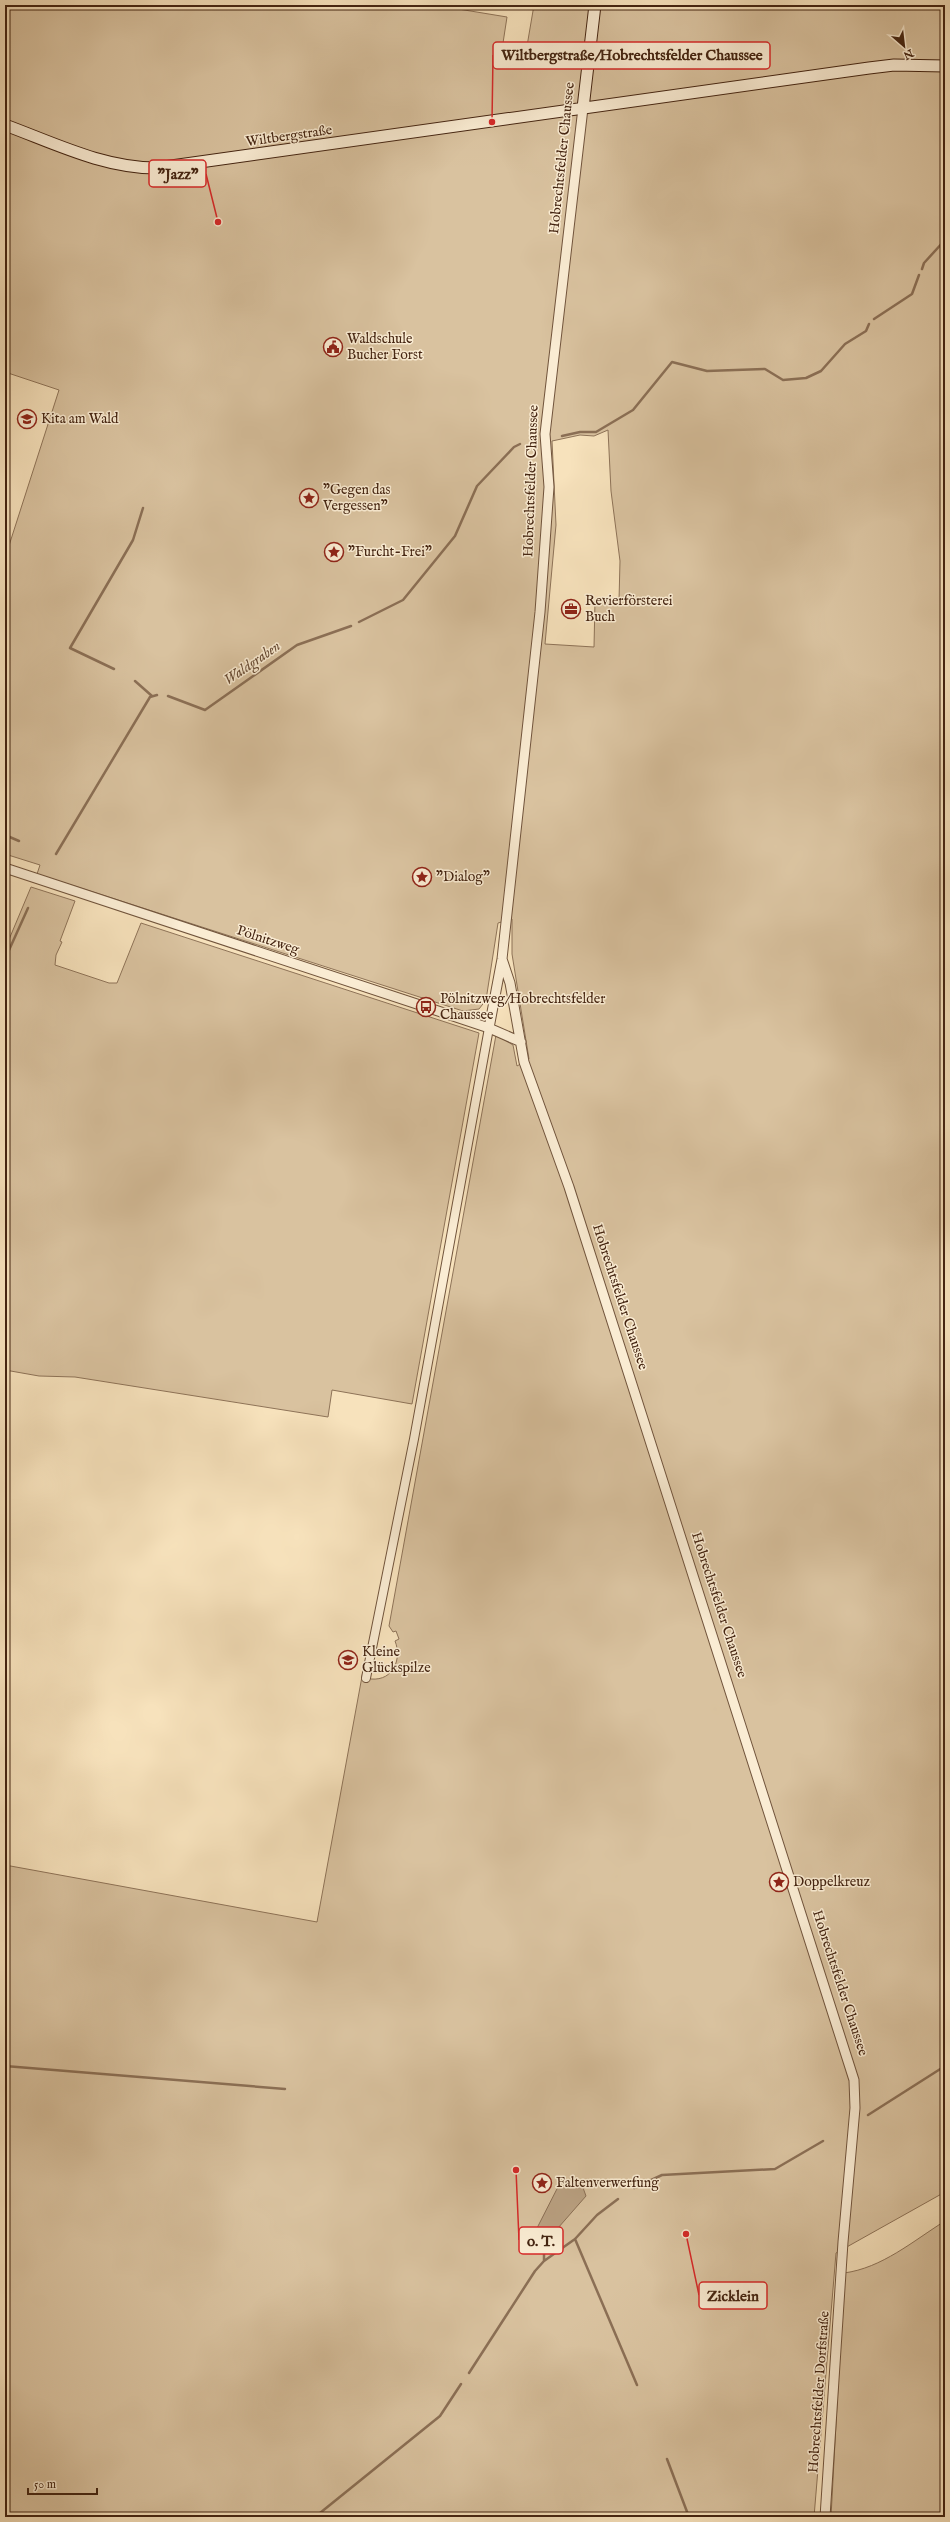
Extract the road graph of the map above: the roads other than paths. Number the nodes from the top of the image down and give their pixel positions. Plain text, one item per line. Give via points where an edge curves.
1 (595, 5) edge
2 (945, 66) edge
3 (583, 108) junction
4 (5, 125) edge
5 (5, 868) edge
6 (502, 959) junction
7 (489, 1028) junction
8 (521, 1042) junction
9 (366, 1678) dead end
10 (842, 2269) joint
11 (825, 2517) edge

1 - 3 main road, Hobrechtsfelder Chaussee
2 - 3 main road, Wiltbergstraße via 880,66
3 - 4 main road, Wiltbergstraße via 157,168 109,164
3 - 6 street, Hobrechtsfelder Chaussee via 545,434 549,487 543,572
5 - 7 street, Pölnitzweg
6 - 7 street, Hobrechtsfelder Chaussee
6 - 8 street, Hobrechtsfelder Chaussee via 510,983
7 - 8 street, Pölnitzweg
7 - 9 street, Hobrechtsfelder Chaussee via 412,1446
8 - 10 street, Hobrechtsfelder Chaussee via 532,1087 569,1187 852,2070 855,2108
10 - 11 street, Hobrechtsfelder Dorfstraße

